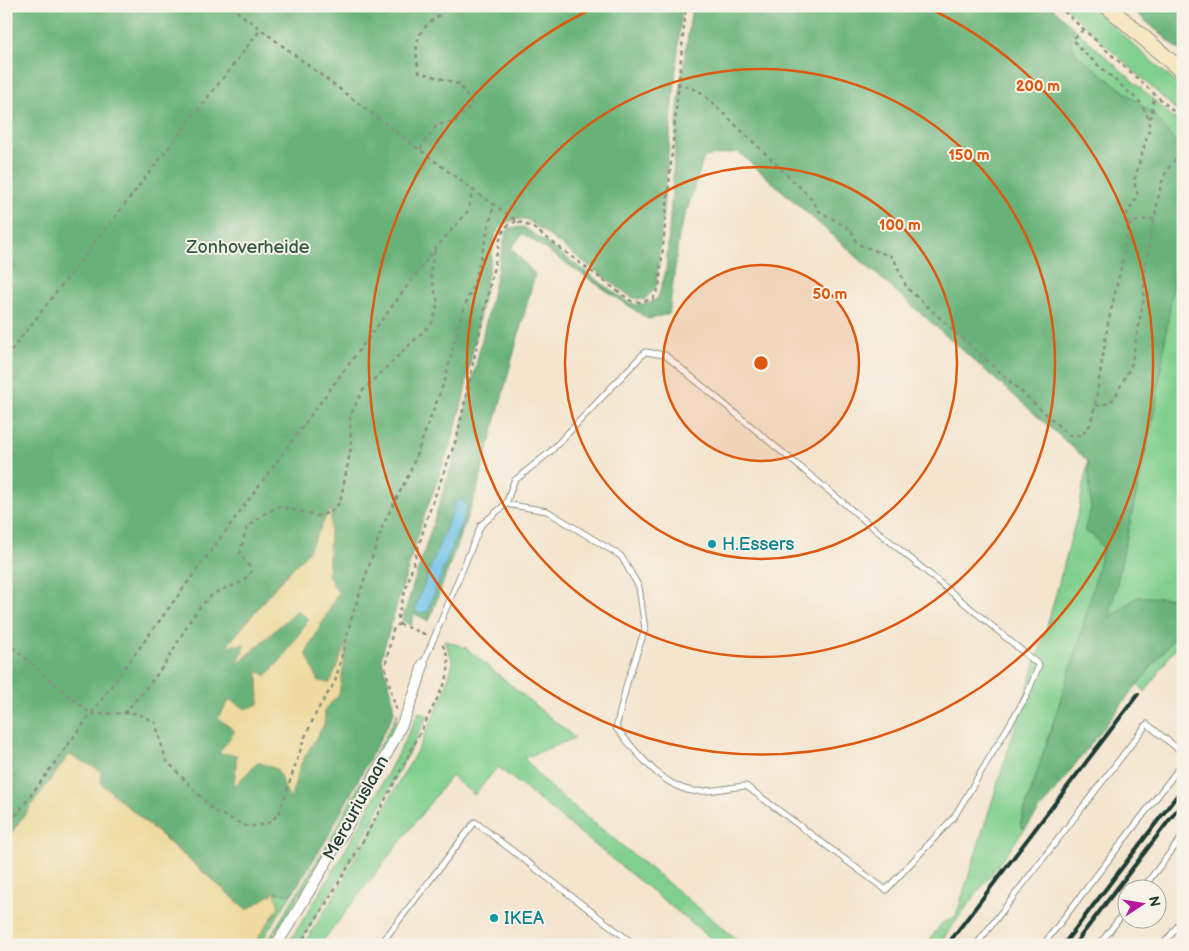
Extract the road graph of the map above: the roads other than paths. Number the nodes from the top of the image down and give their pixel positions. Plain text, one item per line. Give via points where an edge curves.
1 (1107, 6) edge
2 (1183, 72) edge
3 (506, 504) junction
4 (423, 664) joint
5 (1183, 754) edge
6 (1183, 763) edge
7 (1183, 836) edge
8 (1151, 878) edge
9 (1183, 918) edge
10 (1116, 923) edge
11 (276, 945) edge
12 (380, 945) edge
13 (635, 945) edge
14 (976, 945) edge
15 (1043, 945) edge
16 (1099, 945) edge
17 (1163, 945) edge

1 - 2 main road
3 - 3 lane via 514,481 550,452 645,352 665,355 1039,665 1026,697 954,816 886,890 746,786 691,791 660,777 616,728 645,629 639,587 621,556 613,551 547,510
3 - 4 lane via 481,524
4 - 11 street, Mercuriuslaan via 417,691 384,760 304,902
5 - 14 lane via 1147,724
6 - 15 lane
7 - 8 lane
9 - 17 lane
10 - 16 lane
12 - 13 lane via 475,822

